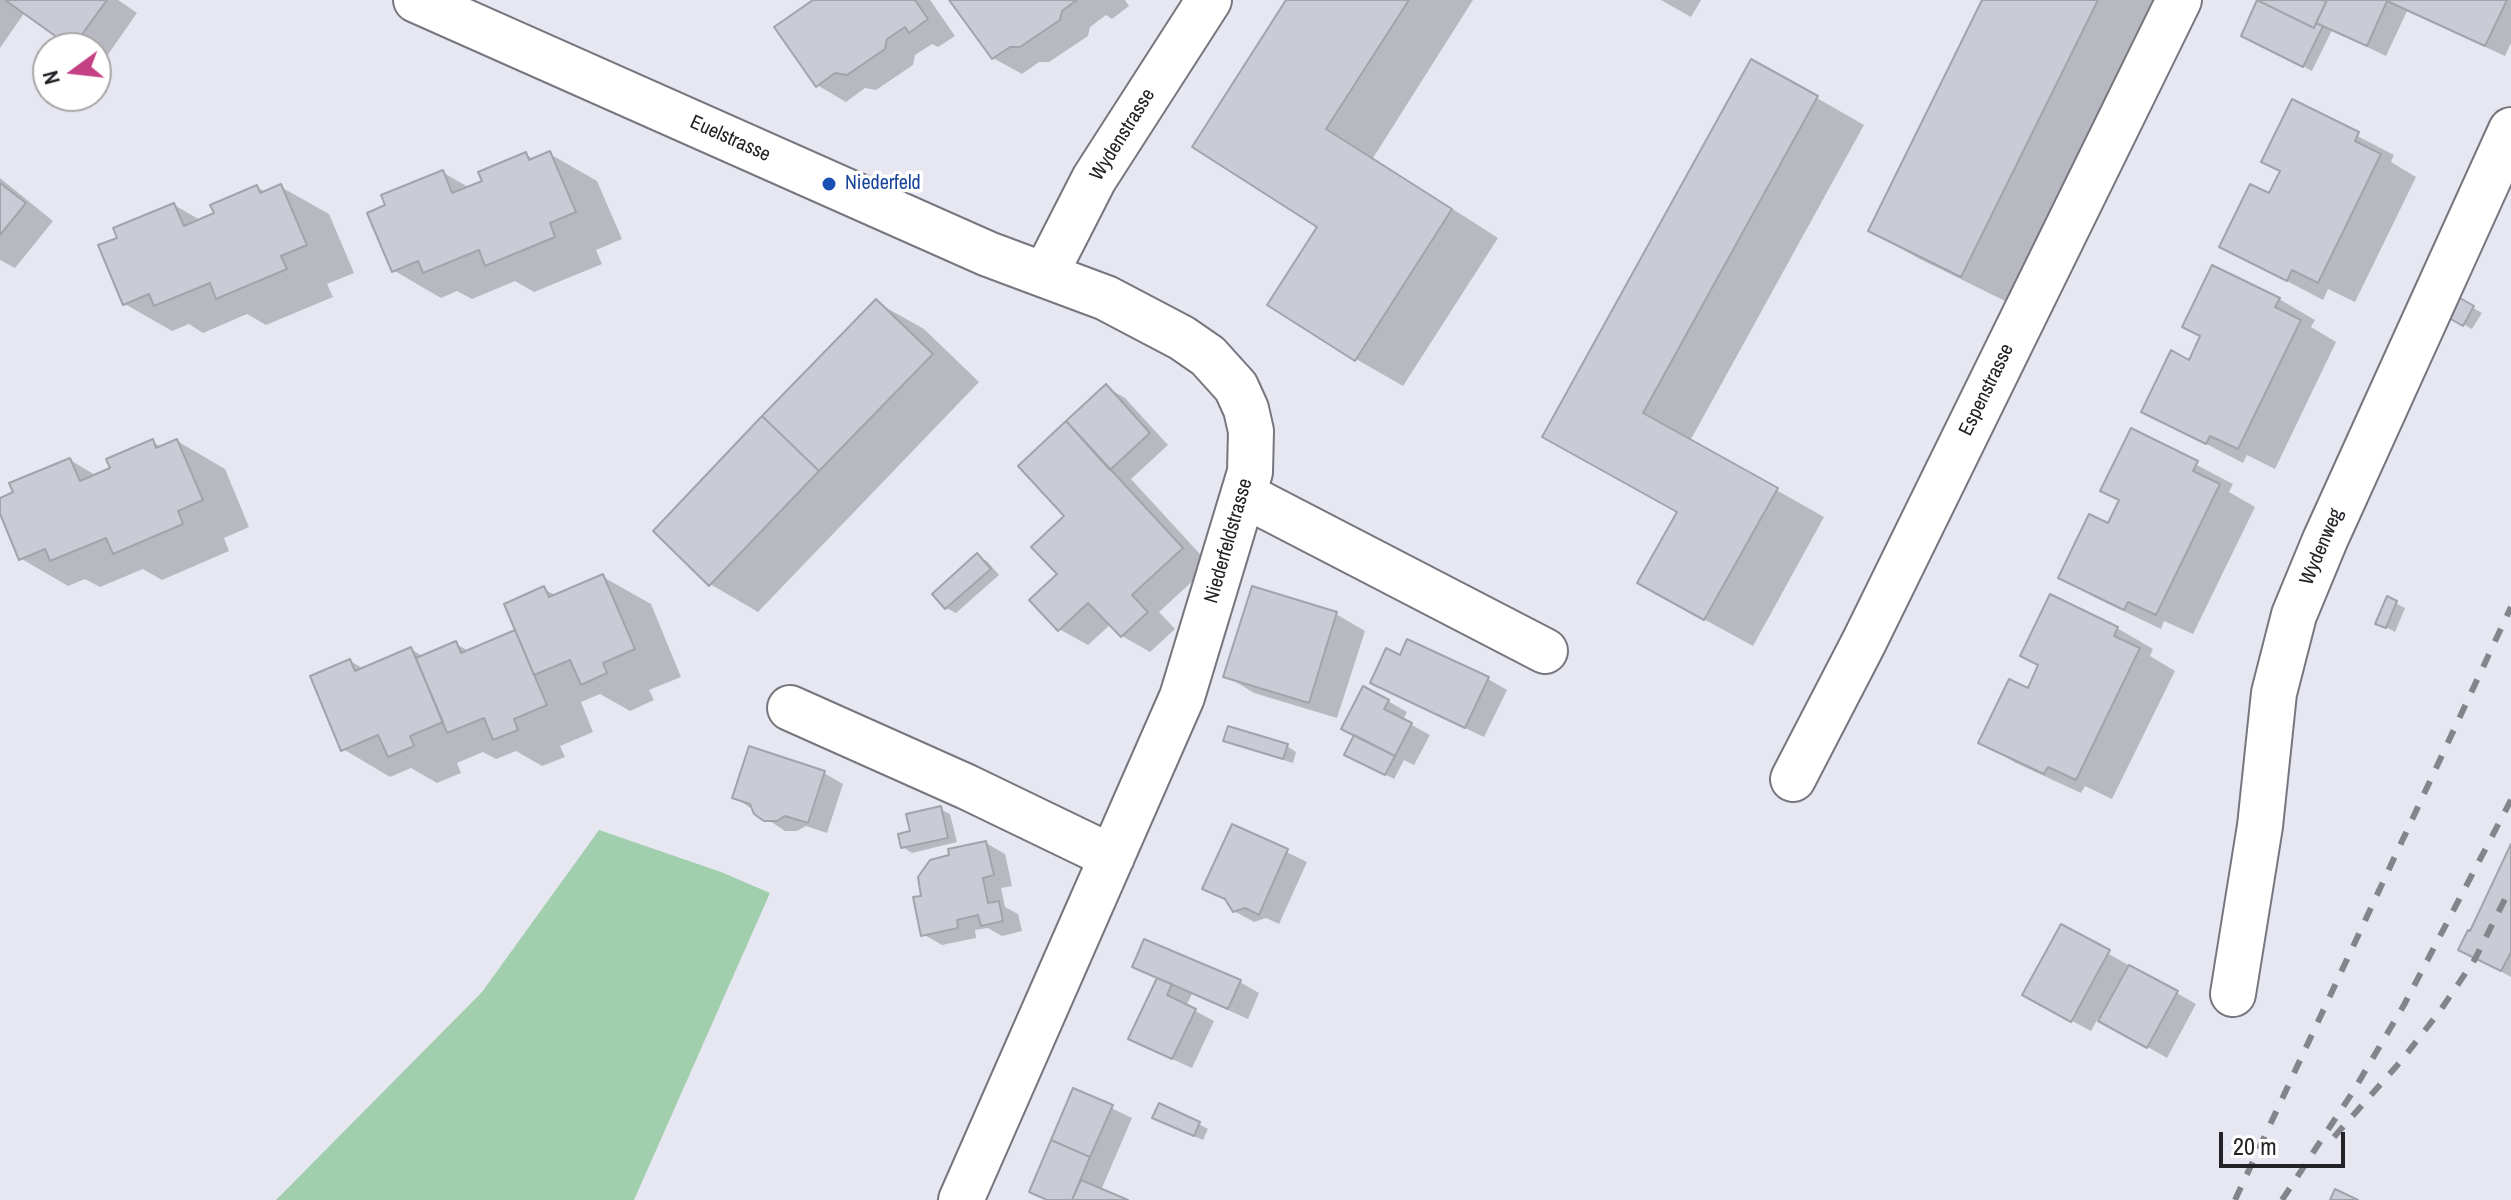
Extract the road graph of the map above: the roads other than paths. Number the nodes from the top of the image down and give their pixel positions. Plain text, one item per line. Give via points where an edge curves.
1 (416, 0) edge
2 (1209, 0) edge
3 (2179, 0) edge
4 (2511, 130) edge
5 (1045, 275) junction
6 (1244, 495) junction
7 (1545, 651) dead end
8 (790, 708) dead end
9 (1793, 779) dead end
10 (1112, 857) junction
11 (2233, 994) dead end
12 (961, 1200) edge

1 - 5 street, Euelstrasse
2 - 5 street, Wydenstrasse via 1094,179
3 - 9 street, Espenstrasse
4 - 11 street, Wydenweg via 2291,625 2274,693 2260,826
5 - 6 street, Niederfeldstrasse via 1158,325 1196,347 1224,372 1236,387 1251,431
6 - 7 street
6 - 10 street, Niederfeldstrasse via 1182,697
8 - 10 street
10 - 12 street, Niederfeldstrasse

